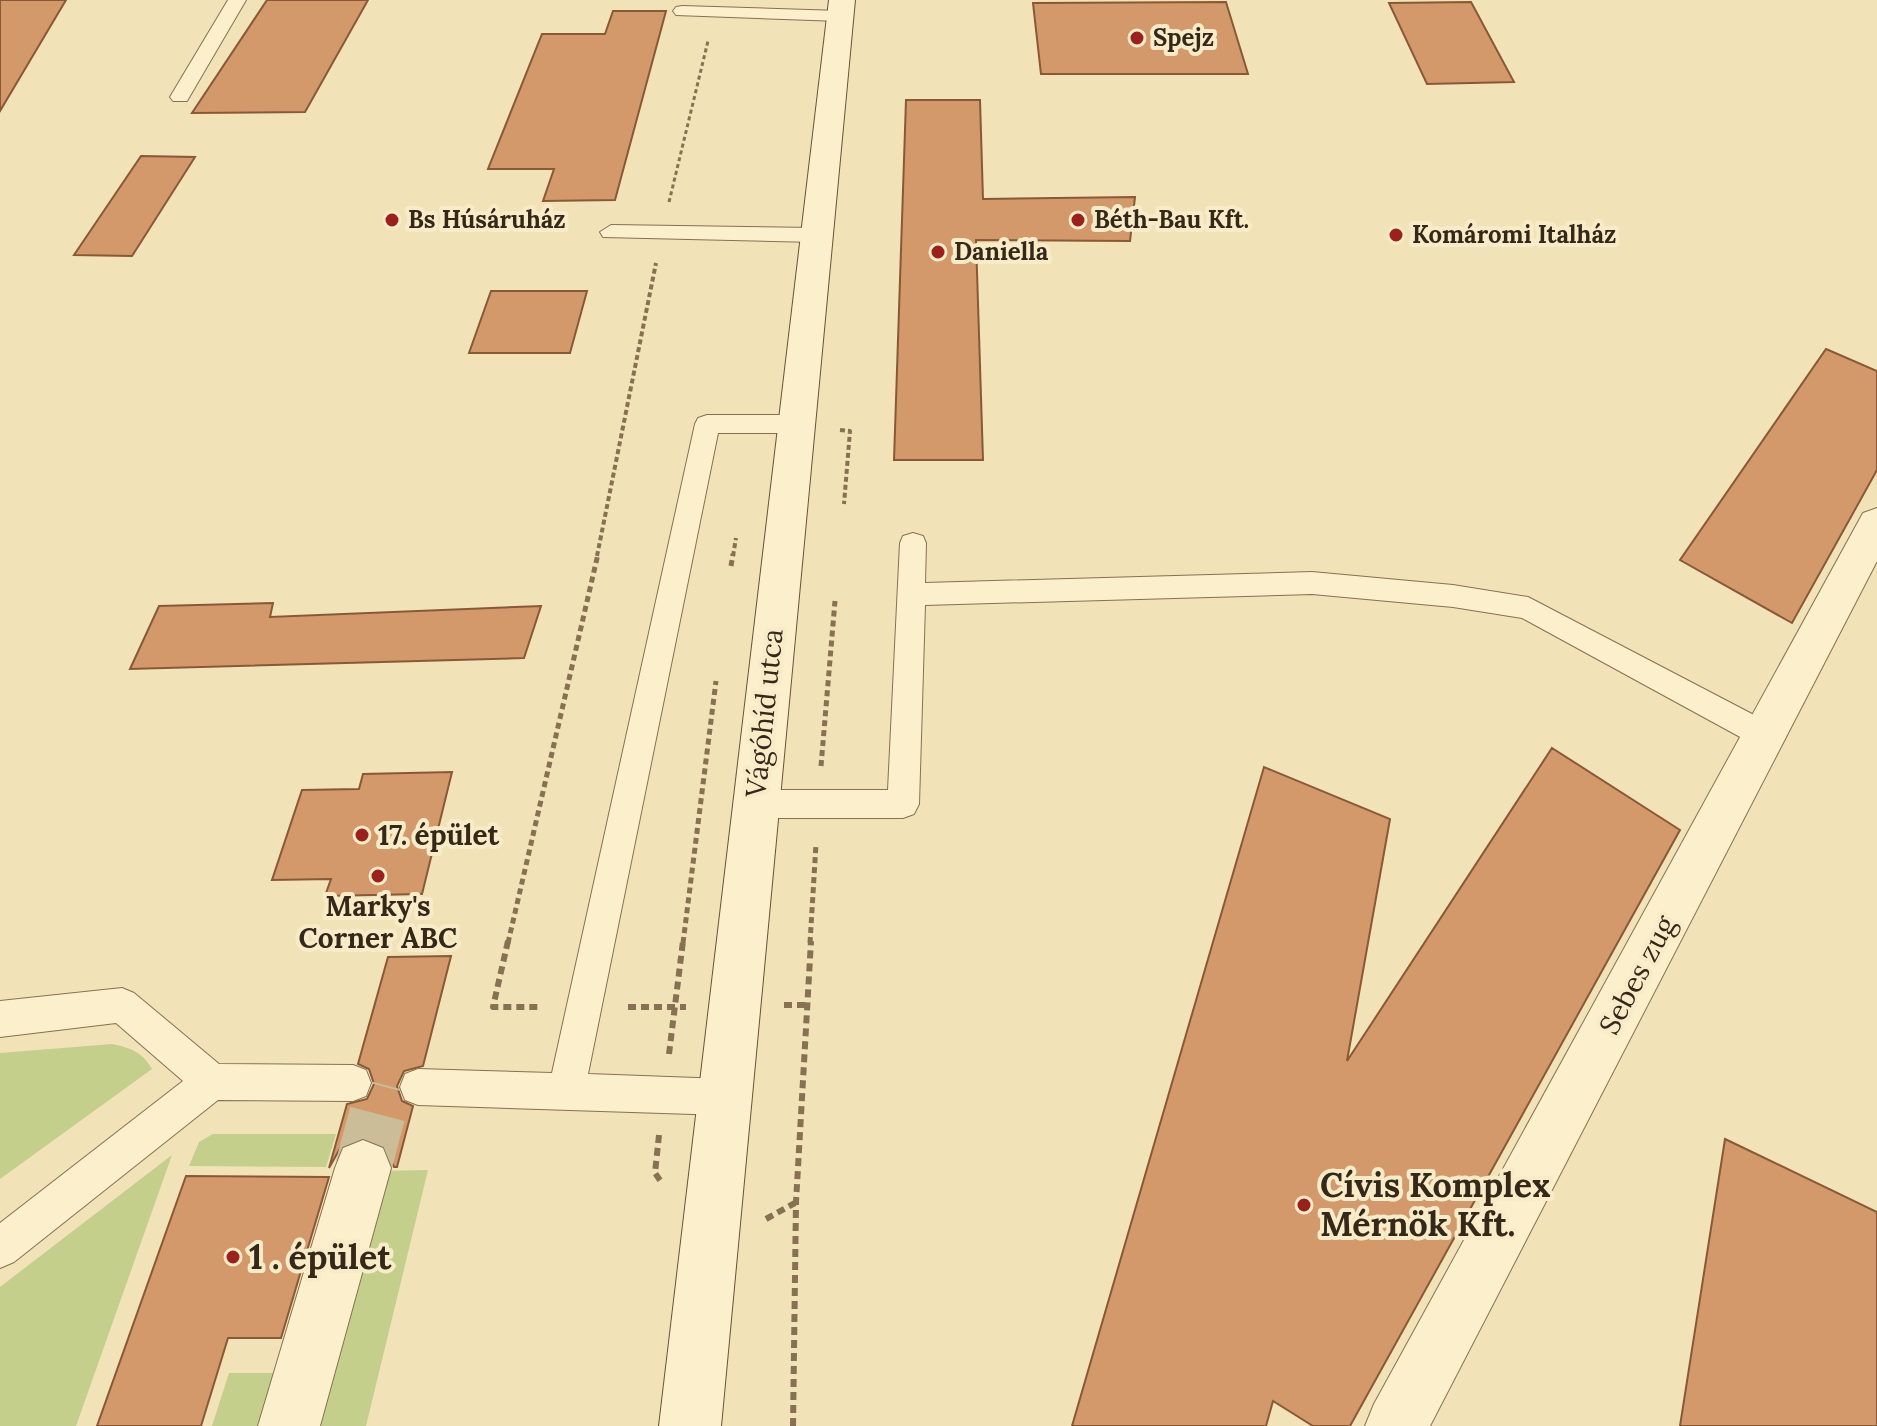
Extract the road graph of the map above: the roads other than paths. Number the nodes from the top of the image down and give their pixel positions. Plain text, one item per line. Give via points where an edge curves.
1 (237, 0) edge
2 (841, 8) edge
3 (682, 11) dead end
4 (180, 97) dead end
5 (611, 232) dead end
6 (816, 235) junction
7 (796, 424) junction
8 (1877, 523) edge
9 (913, 543) dead end
10 (912, 594) junction
11 (1764, 735) junction
12 (755, 804) junction
13 (0, 1019) edge
14 (212, 1082) junction
15 (353, 1083) dead end
16 (418, 1087) dead end
17 (566, 1091) junction
18 (724, 1097) junction
19 (363, 1168) tunnel mouth
20 (0, 1248) edge
21 (289, 1426) edge
22 (690, 1426) edge
23 (1396, 1426) edge

1 - 4 lane
2 - 3 lane
2 - 6 main road, Vágóhíd utca
5 - 6 lane
6 - 7 main road, Vágóhíd utca
7 - 12 main road, Vágóhíd utca
7 - 17 lane via 707,424
8 - 11 main road, Sebes zug
9 - 10 lane
10 - 11 lane via 1312,583 1528,608
10 - 12 lane via 903,804
11 - 23 main road, Sebes zug
12 - 18 main road, Vágóhíd utca
13 - 14 lane via 122,1005
14 - 15 lane
14 - 20 lane
16 - 17 lane
17 - 18 lane
18 - 22 main road, Vágóhíd utca
19 - 21 main road

